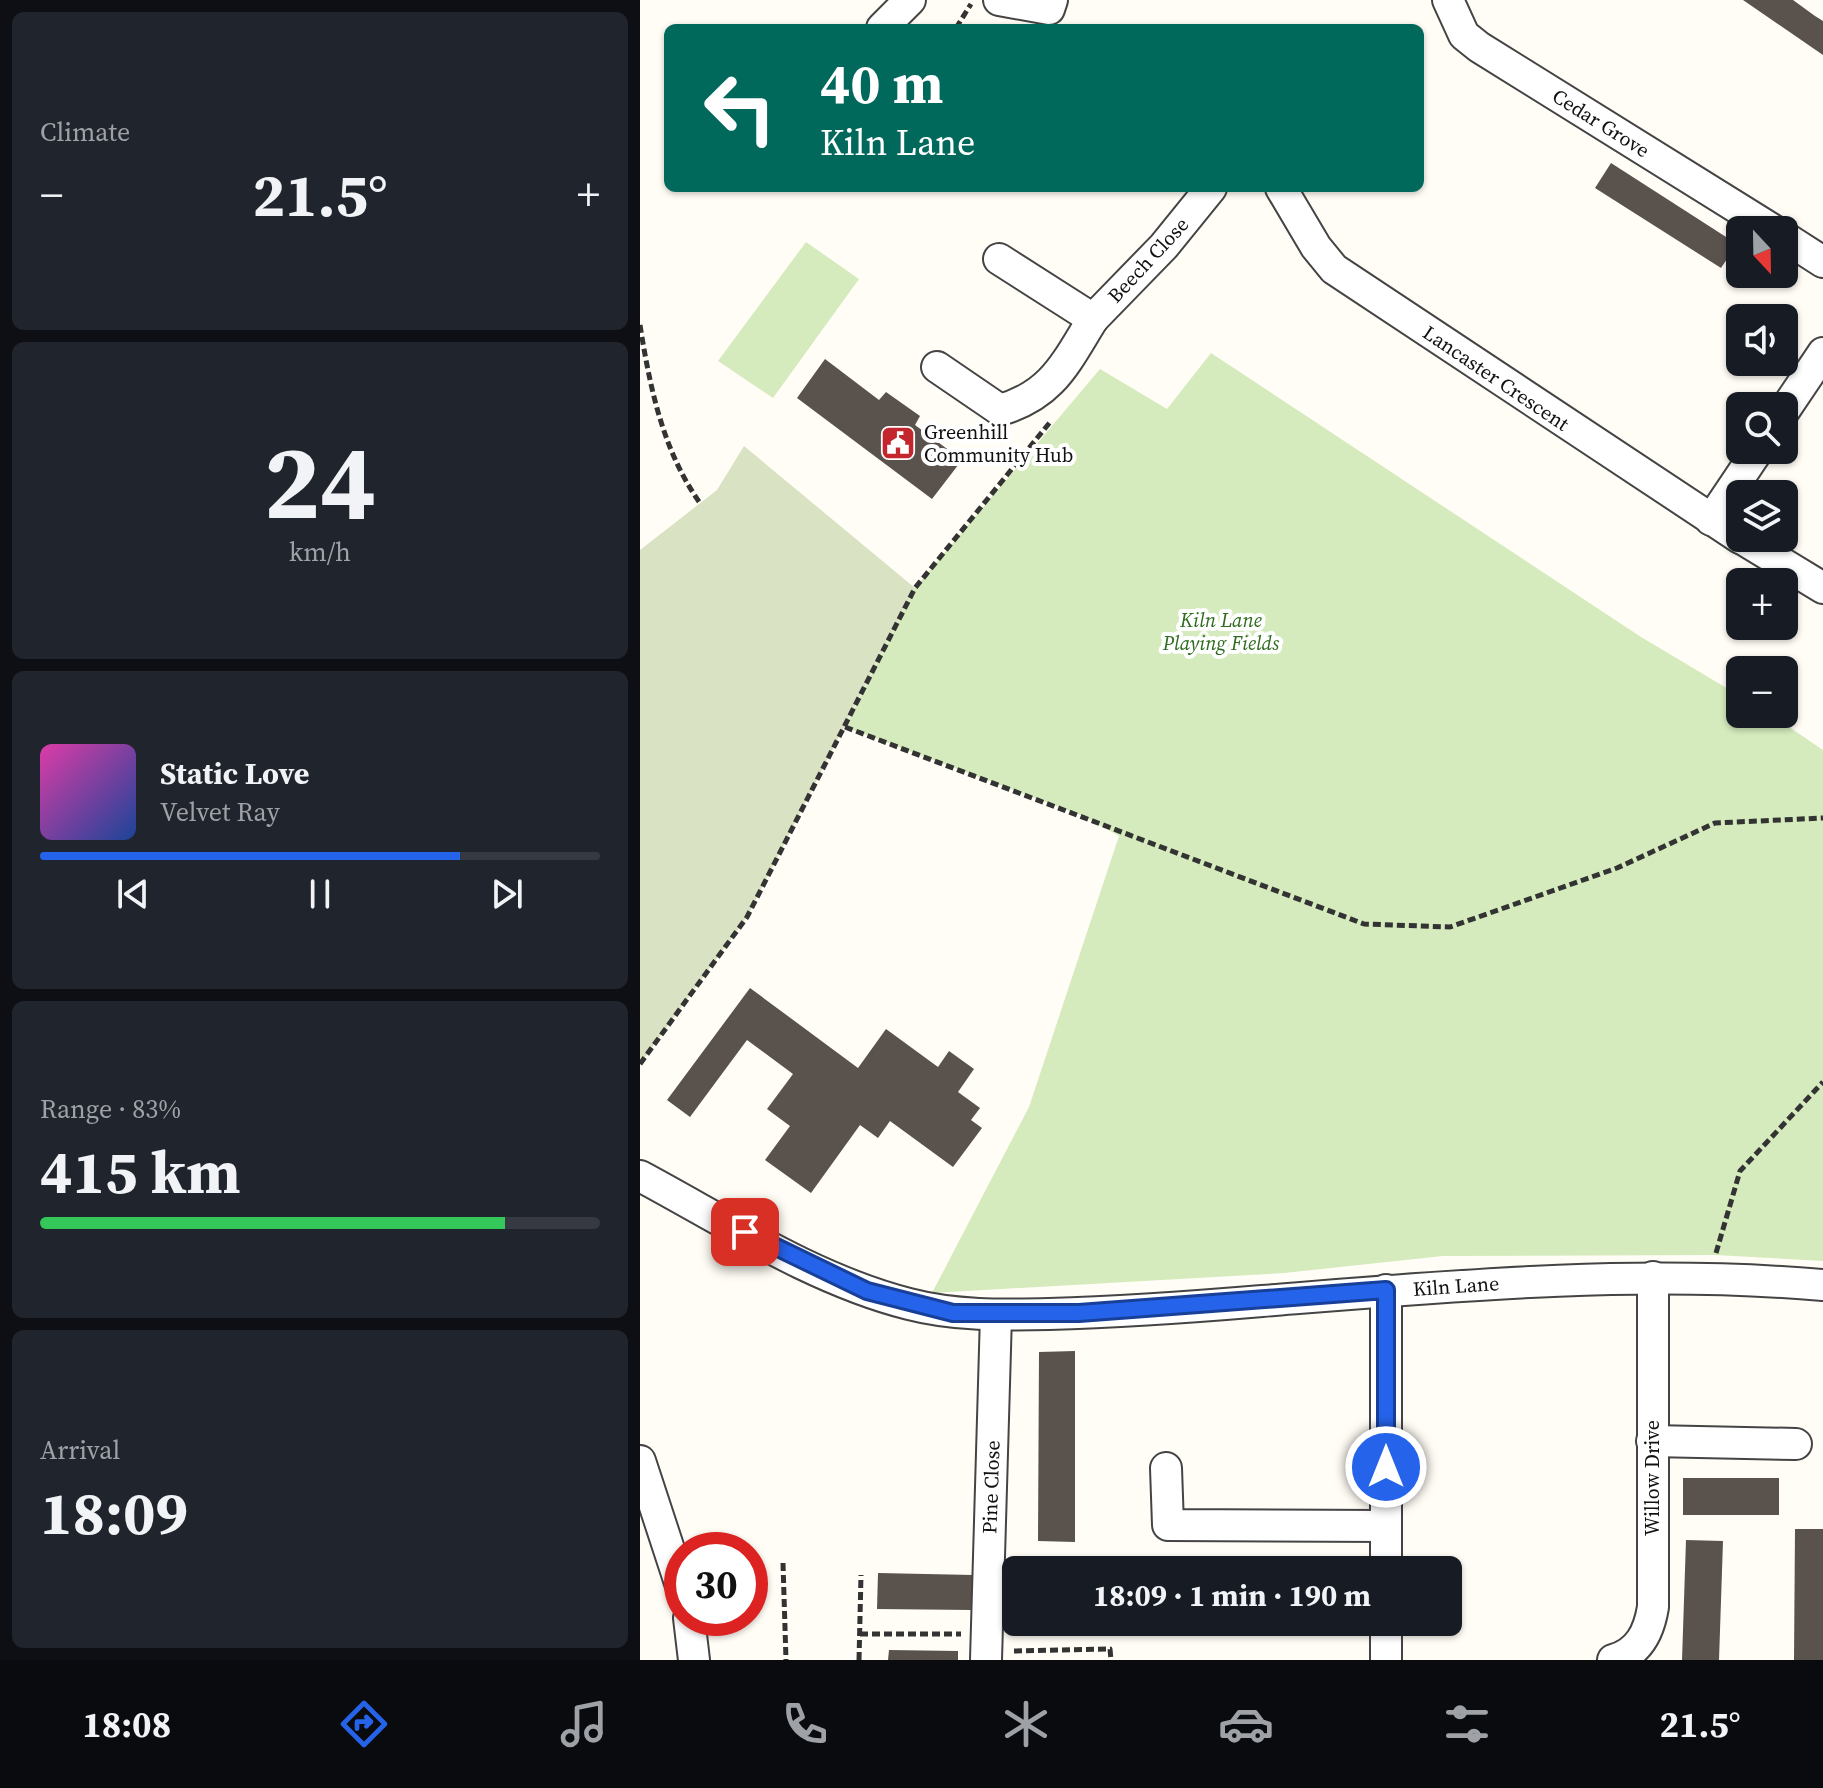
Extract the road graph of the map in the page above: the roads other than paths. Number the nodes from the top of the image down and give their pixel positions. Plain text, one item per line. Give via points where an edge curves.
1 (910, 0) edge
2 (999, 0) edge
3 (1448, 0) edge
4 (1052, 12) edge
5 (886, 24) edge
6 (1208, 192) edge
7 (1283, 192) edge
8 (1751, 216) edge
9 (1798, 246) edge
10 (999, 259) dead end
11 (1823, 262) edge
12 (1093, 319) junction
13 (1823, 353) edge
14 (937, 367) dead end
15 (1797, 392) edge
16 (1749, 464) edge
17 (1711, 520) junction
18 (1726, 529) edge
19 (1763, 552) edge
20 (1823, 588) edge
21 (640, 1176) edge
22 (1653, 1277) junction
23 (1823, 1285) edge
24 (1386, 1290) junction
25 (996, 1315) junction
26 (1652, 1441) junction
27 (1796, 1444) dead end
28 (640, 1461) edge
29 (1166, 1468) dead end
30 (1386, 1526) junction
31 (664, 1534) edge
32 (1386, 1556) edge
33 (691, 1636) edge
34 (1386, 1636) edge
35 (986, 1649) edge
36 (694, 1660) edge
37 (1386, 1660) edge
38 (1613, 1660) edge

1 - 5 street
2 - 4 street
3 - 8 street, Cedar Grove via 1464,35 1479,47
6 - 12 street, Beech Close
7 - 17 street, Lancaster Crescent via 1334,269
9 - 11 street
10 - 12 street, Beech Close
12 - 14 street via 1054,380 1018,406 1000,410
13 - 15 street
16 - 17 street
17 - 18 street, Lancaster Crescent
19 - 20 street, Lancaster Crescent
21 - 25 street, Kiln Lane via 867,1291 953,1313
22 - 23 street, Kiln Lane
22 - 24 street, Kiln Lane
22 - 26 street, Willow Drive
24 - 25 street, Kiln Lane via 1185,1307
24 - 30 street
25 - 35 street, Pine Close
26 - 27 street
26 - 38 street, Willow Drive via 1650,1622 1635,1650
28 - 31 street
29 - 30 street via 1168,1525
30 - 32 street
33 - 36 street
34 - 37 street

